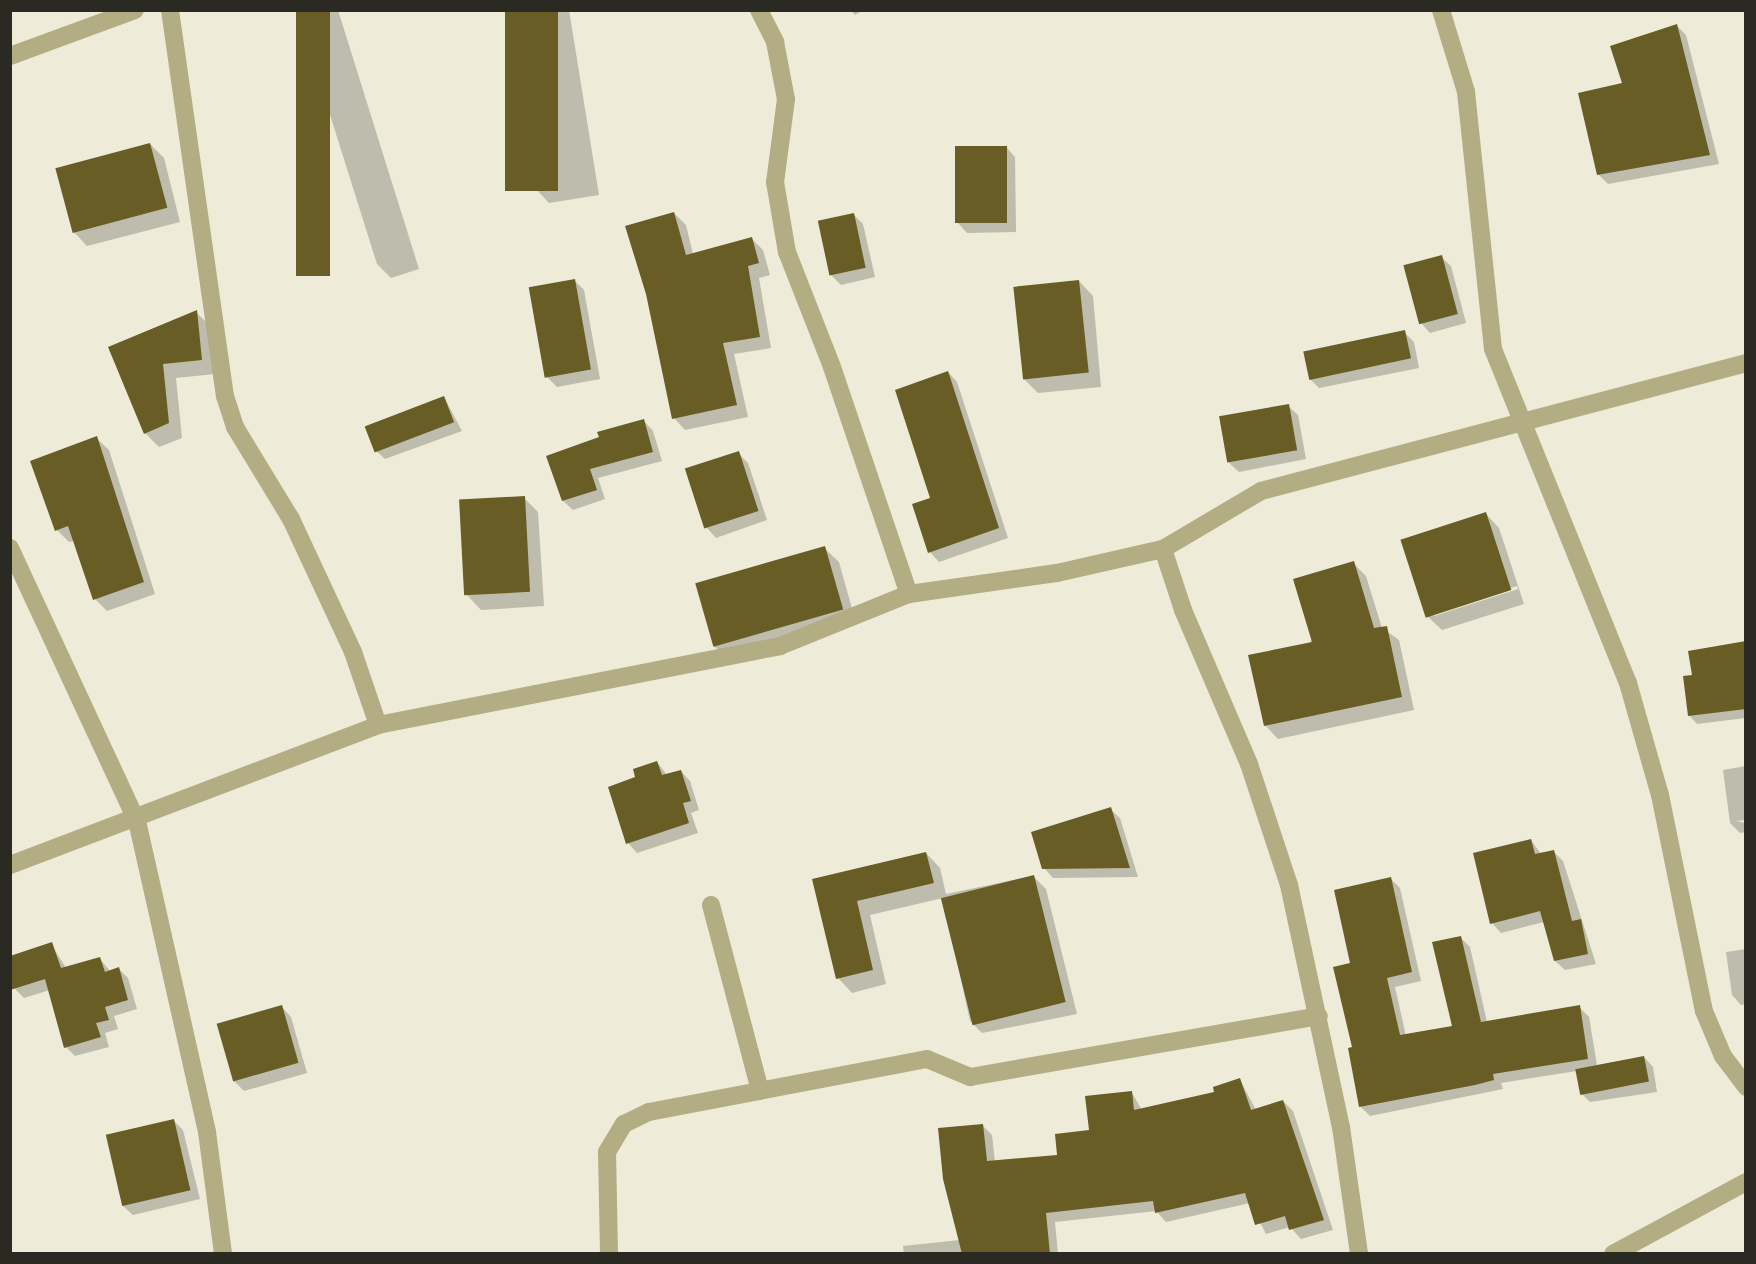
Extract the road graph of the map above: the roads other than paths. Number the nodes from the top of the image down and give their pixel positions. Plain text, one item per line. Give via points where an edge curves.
1 (135, 10) edge
2 (170, 10) edge
3 (759, 10) edge
4 (1441, 10) edge
5 (10, 57) edge
6 (1746, 363) edge
7 (1522, 421) junction
8 (10, 548) edge
9 (1163, 549) junction
10 (909, 594) junction
11 (378, 725) junction
12 (137, 821) junction
13 (10, 865) edge
14 (711, 905) dead end
15 (1319, 1016) junction
16 (1746, 1087) edge
17 (760, 1091) junction
18 (1746, 1182) edge
19 (223, 1254) edge
20 (609, 1254) edge
21 (1359, 1254) edge
22 (1613, 1254) edge

1 - 5 street
2 - 11 street via 225,396 235,427 291,519 339,621
3 - 10 street via 775,42 786,99 775,182 787,252 832,367 867,483
4 - 7 street via 1466,92 1493,349 1509,399
6 - 7 street
7 - 9 street via 1261,490
7 - 16 street via 1628,683 1660,795 1704,1011 1723,1056
8 - 12 street
9 - 10 street via 1057,573
9 - 15 street via 1183,610 1249,764 1288,885
10 - 11 street via 780,646
11 - 12 street via 324,742
12 - 13 street
12 - 19 street via 207,1132
14 - 17 street
15 - 17 street via 970,1077 927,1059
15 - 21 street
17 - 20 street via 649,1112 617,1131 604,1170
18 - 22 street

